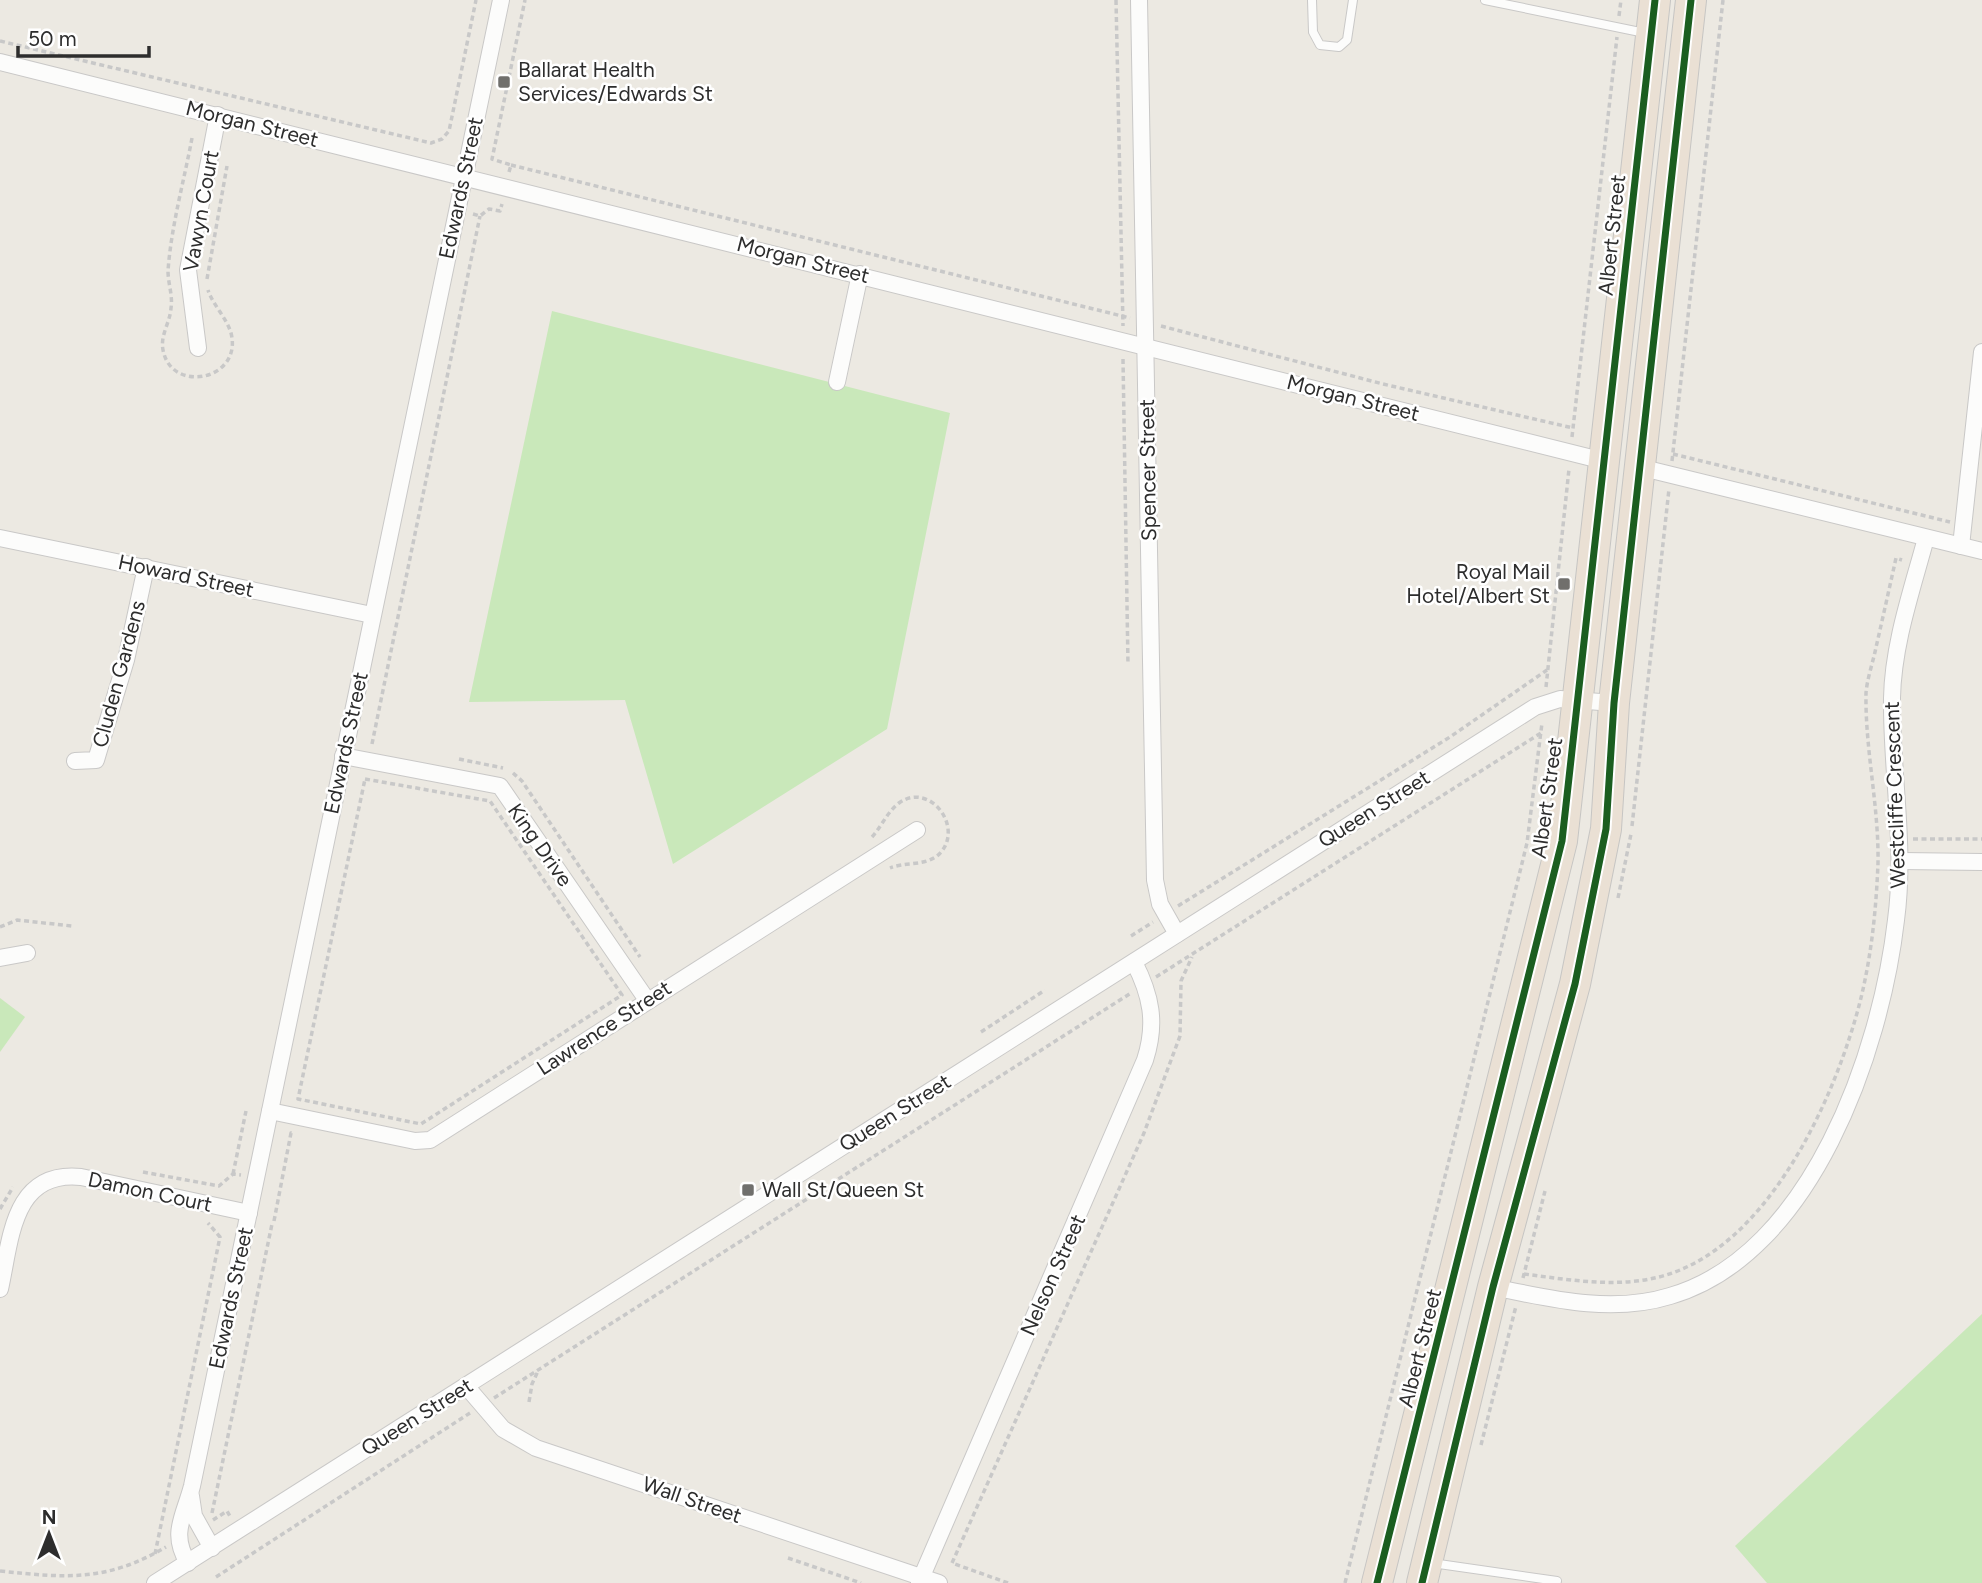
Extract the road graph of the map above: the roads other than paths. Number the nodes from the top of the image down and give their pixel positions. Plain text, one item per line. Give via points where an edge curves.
1 (501, 0) edge
2 (1139, 0) edge
3 (1312, 0) edge
4 (1353, 0) edge
5 (1485, 0) edge
6 (1655, 0) edge
7 (1691, 0) edge
8 (1651, 34) junction
9 (0, 62) edge
10 (218, 115) junction
11 (463, 176) junction
12 (860, 274) junction
13 (1146, 346) junction
14 (198, 348) dead end
15 (1982, 352) edge
16 (837, 382) dead end
17 (1604, 461) junction
18 (1639, 467) junction
19 (0, 538) edge
20 (1926, 538) junction
21 (1961, 545) junction
22 (1982, 551) edge
23 (146, 567) junction
24 (372, 615) junction
25 (1578, 699) junction
26 (1614, 703) junction
27 (343, 756) junction
28 (75, 761) dead end
29 (918, 830) dead end
30 (1901, 862) junction
31 (1982, 862) edge
32 (1177, 934) junction
33 (27, 954) dead end
34 (0, 958) edge
35 (1134, 962) junction
36 (648, 1000) junction
37 (270, 1111) junction
38 (249, 1213) junction
39 (0, 1289) edge
40 (1506, 1290) junction
41 (466, 1386) junction
42 (1408, 1468) junction
43 (1447, 1478) junction
44 (192, 1486) junction
45 (212, 1548) junction
46 (188, 1563) junction
47 (1425, 1572) edge
48 (921, 1580) edge
49 (1557, 1581) dead end
50 (155, 1583) edge
51 (939, 1583) edge
52 (1377, 1583) edge

1 - 11 street, Edwards Street
2 - 13 street, Spencer Street
3 - 4 lane via 1316,40 1322,46 1339,47 1348,37
5 - 8 lane
6 - 8 highway, Albert Street
7 - 18 highway
8 - 17 highway, Albert Street
9 - 10 street, Morgan Street
10 - 11 street, Morgan Street
10 - 14 street, Vawyn Court via 188,270
11 - 12 street, Morgan Street
11 - 24 street, Edwards Street
12 - 13 street, Morgan Street
12 - 16 street
13 - 17 street, Morgan Street
13 - 32 street, Spencer Street via 1155,873 1158,898
15 - 21 street
17 - 25 highway, Albert Street
18 - 20 street
18 - 26 highway
19 - 23 street, Howard Street
20 - 21 street
20 - 30 street, Westcliffe Crescent via 1892,687
21 - 22 street
23 - 24 street, Howard Street
23 - 28 street, Cluden Gardens via 126,660 96,760
24 - 27 street, Edwards Street
25 - 26 street, Queen Street
25 - 32 street, Queen Street via 1544,703
25 - 42 highway, Albert Street via 1562,841
26 - 40 highway via 1606,829
27 - 36 street, King Drive via 500,786
27 - 37 street, Edwards Street
29 - 36 street, Lawrence Street
30 - 31 street
30 - 40 street, Westcliffe Crescent via 1888,977 1862,1070 1806,1182 1767,1233 1716,1275 1658,1300 1600,1305
32 - 35 street, Queen Street
33 - 34 street
35 - 41 street, Queen Street
35 - 48 street, Nelson Street via 1152,1012 1145,1060
36 - 37 street, Lawrence Street via 427,1141
37 - 38 street, Edwards Street
38 - 39 street, Damon Court via 81,1177 48,1181 32,1192 18,1211
38 - 44 street, Edwards Street
40 - 43 highway
41 - 45 street, Queen Street
41 - 48 street, Wall Street via 509,1434 536,1448
42 - 43 highway
42 - 52 highway, Albert Street
43 - 47 highway
44 - 45 street, Edwards Street via 192,1511 206,1524
44 - 46 street, Edwards Street via 177,1541
45 - 46 street, Queen Street
46 - 50 street, Queen Street
47 - 49 lane
48 - 51 street, Wall Street

